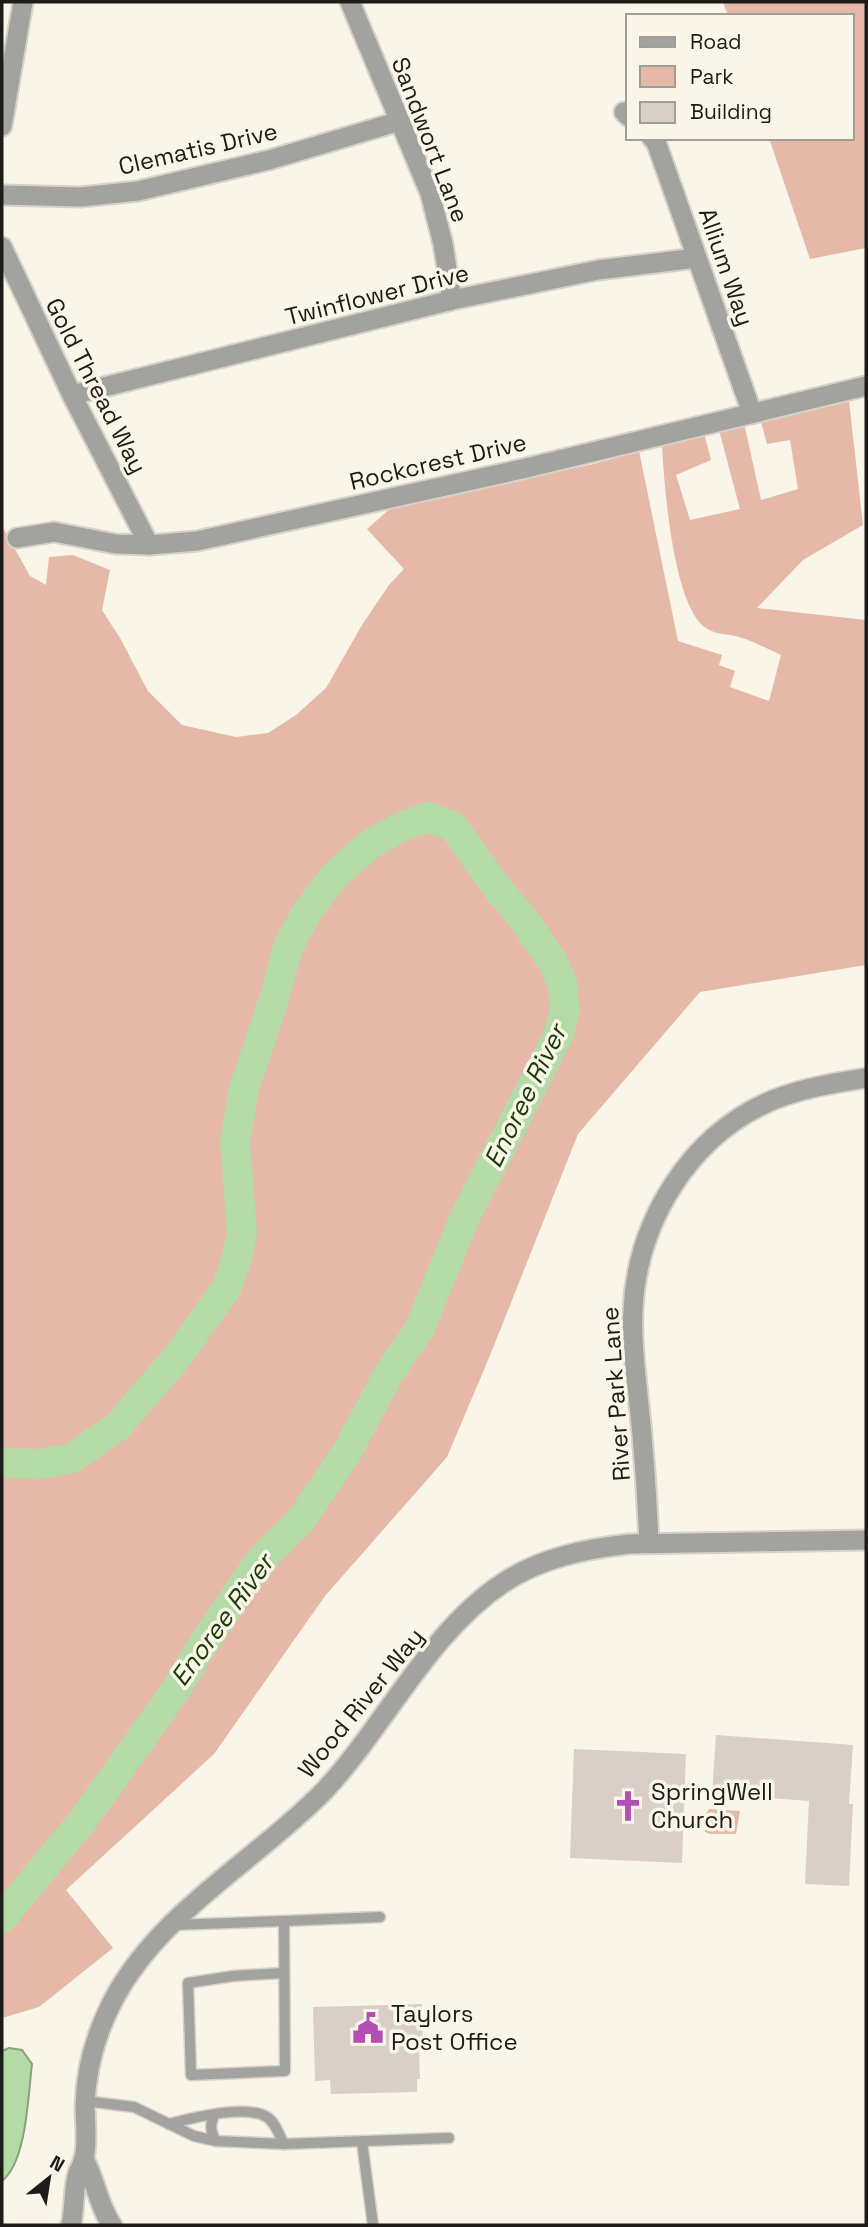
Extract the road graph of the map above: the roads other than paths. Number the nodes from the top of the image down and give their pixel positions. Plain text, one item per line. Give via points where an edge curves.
1 (23, 2) edge
2 (350, 2) edge
3 (400, 121) junction
4 (2, 125) edge
5 (654, 140) edge
6 (2, 195) edge
7 (2, 247) edge
8 (696, 258) junction
9 (452, 300) junction
10 (866, 386) edge
11 (72, 395) junction
12 (752, 413) junction
13 (17, 538) dead end
14 (149, 545) junction
15 (866, 1078) edge
16 (866, 1540) edge
17 (649, 1543) junction
18 (380, 1917) dead end
19 (284, 1921) junction
20 (173, 1925) junction
21 (282, 1973) junction
22 (85, 2101) junction
23 (214, 2115) junction
24 (169, 2124) junction
25 (449, 2138) dead end
26 (216, 2141) junction
27 (362, 2142) junction
28 (284, 2144) junction
29 (84, 2159) junction
30 (71, 2225) edge
31 (112, 2225) edge
32 (373, 2225) edge

1 - 4 street
2 - 3 street, Sandwort Lane
3 - 6 street, Clematis Drive via 268,160 138,191 81,197
3 - 9 street, Sandwort Lane via 430,193
5 - 8 street, Allium Way
7 - 11 street, Gold Thread Way
8 - 9 street, Twinflower Drive via 598,270
8 - 12 street, Allium Way
9 - 11 street, Twinflower Drive
10 - 12 street, Rockcrest Drive
11 - 14 street, Gold Thread Way
12 - 14 street, Rockcrest Drive via 234,534
13 - 14 street, Rockcrest Drive via 54,532
15 - 17 street, River Park Lane via 796,1092 741,1118 690,1162 655,1217 637,1273 632,1324
16 - 17 street, Wood River Way
17 - 20 street, Wood River Way via 603,1546 562,1556 519,1574 486,1596 441,1641 324,1790
18 - 19 lane
19 - 20 lane
19 - 21 lane
20 - 22 street, Wood River Way via 134,1967 106,2014 94,2048
21 - 21 lane via 285,2071 191,2075 188,1983
22 - 24 lane via 134,2107
22 - 29 street, Wood River Way
23 - 24 lane
23 - 26 lane via 210,2125
23 - 28 lane via 262,2114
24 - 26 lane
25 - 27 lane
26 - 28 lane
27 - 28 lane
27 - 32 lane
29 - 30 street, Wood River Way
29 - 31 street, Wood River Way

